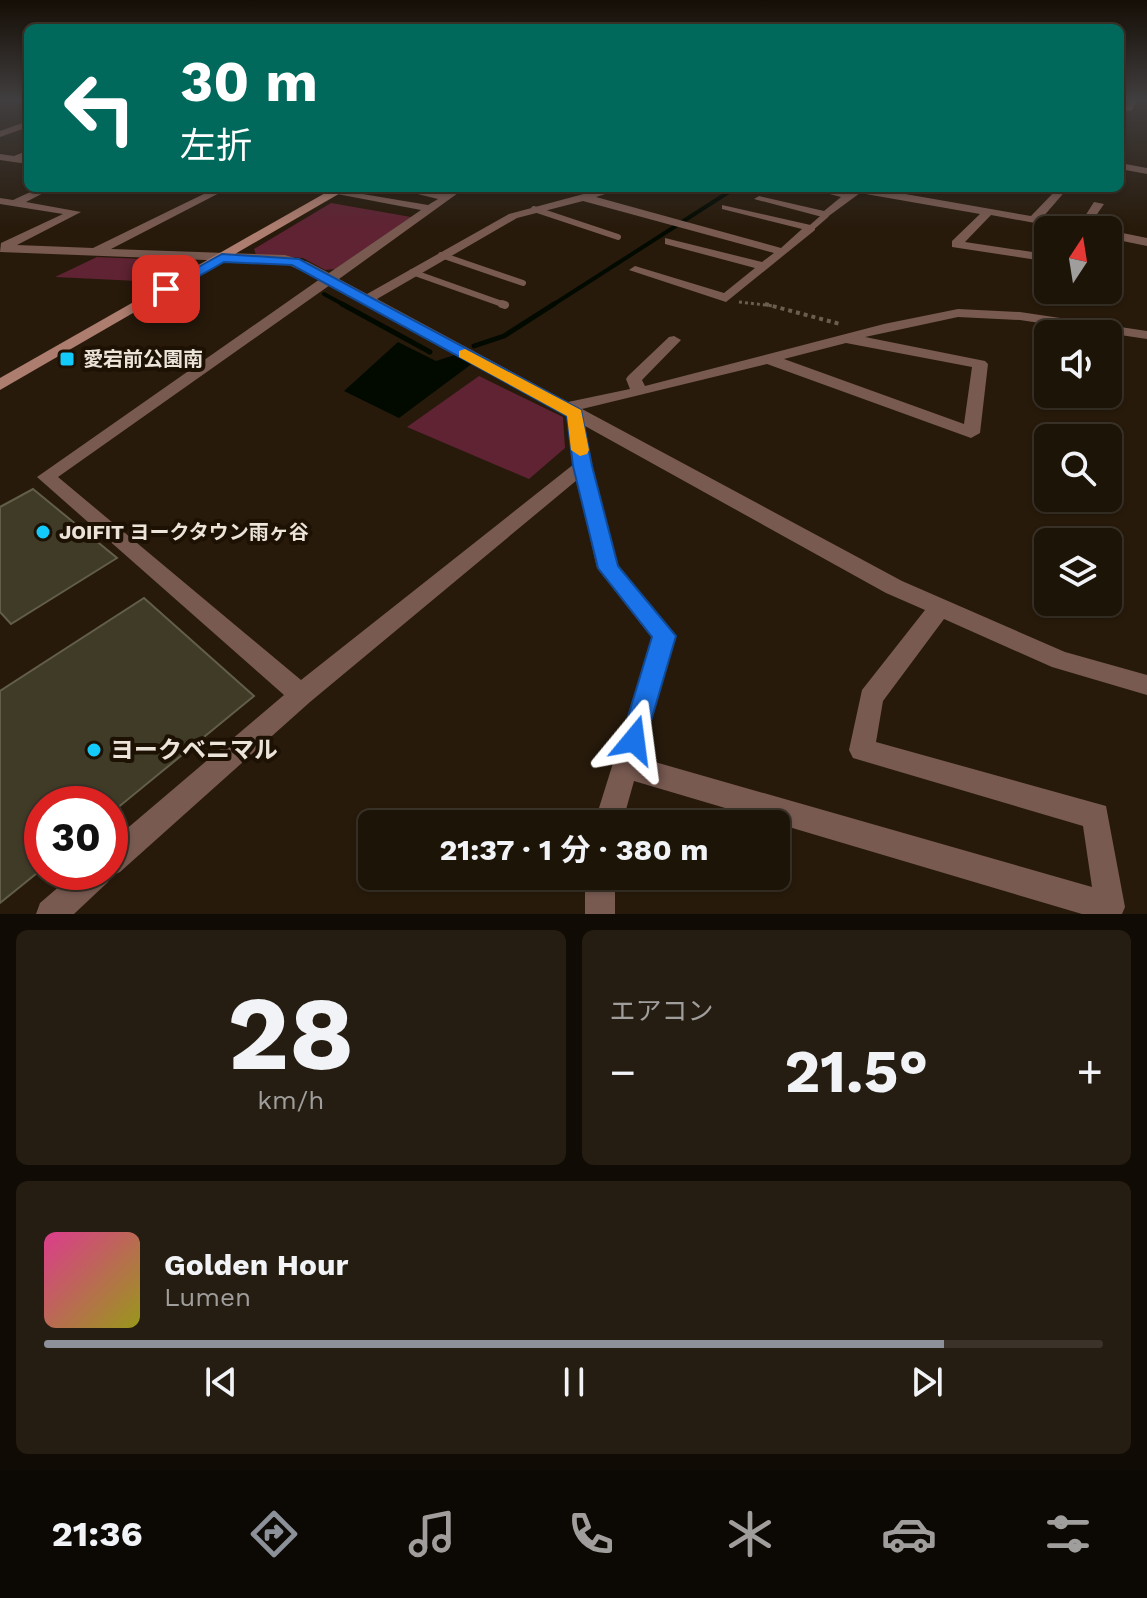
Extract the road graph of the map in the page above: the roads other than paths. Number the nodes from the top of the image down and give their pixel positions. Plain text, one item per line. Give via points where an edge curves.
1 (24, 155) edge
2 (0, 157) edge
3 (13, 159) junction
4 (24, 160) edge
5 (1124, 167) edge
6 (1147, 171) edge
7 (39, 192) edge
8 (216, 192) edge
9 (337, 192) edge
10 (350, 192) edge
11 (420, 192) edge
12 (454, 192) edge
13 (605, 192) edge
14 (854, 192) edge
15 (862, 192) edge
16 (1060, 192) edge
17 (583, 193) edge
18 (447, 197) junction
19 (759, 199) dead end
20 (0, 201) edge
21 (14, 203) junction
22 (1098, 204) dead end
23 (726, 207) dead end
24 (431, 209) junction
25 (534, 209) junction
26 (989, 211) junction
27 (826, 215) junction
28 (1037, 216) edge
29 (1090, 216) edge
30 (1034, 219) edge
31 (811, 228) junction
32 (618, 237) dead end
33 (1122, 237) edge
34 (669, 241) dead end
35 (1147, 242) edge
36 (0, 248) edge
37 (94, 252) junction
38 (783, 252) junction
39 (441, 255) junction
40 (1034, 256) edge
41 (222, 258) junction
42 (765, 267) junction
43 (635, 270) dead end
44 (412, 272) junction
45 (330, 279) junction
46 (523, 283) dead end
47 (365, 300) junction
48 (505, 305) dead end
49 (1147, 335) edge
50 (845, 338) junction
51 (674, 340) dead end
52 (768, 359) junction
53 (0, 385) edge
54 (639, 391) junction
55 (569, 411) junction
56 (583, 466) junction
57 (940, 607) junction
58 (1147, 685) edge
59 (301, 695) junction
60 (626, 766) junction
61 (612, 810) edge
62 (128, 846) edge
63 (78, 890) edge
64 (600, 890) edge
65 (52, 914) edge
66 (600, 914) edge

1 - 3 lane
2 - 3 street
3 - 4 street
5 - 6 street
7 - 21 street
8 - 37 street
9 - 41 street
10 - 24 street
11 - 18 street
12 - 18 street
13 - 17 street
14 - 27 street
15 - 26 street
16 - 28 street
17 - 25 street
17 - 38 street
18 - 24 street
19 - 27 street
20 - 21 street
21 - 36 street via 75,212
22 - 29 street
23 - 31 street
24 - 45 street
25 - 32 lane
25 - 39 street
26 - 30 street
26 - 40 street via 956,244
27 - 31 lane
31 - 38 street
33 - 35 street
34 - 42 street
36 - 37 street
37 - 41 street
38 - 42 street
39 - 44 street
39 - 46 lane
41 - 45 street via 285,259
41 - 53 street
42 - 43 street via 726,298
44 - 47 street
44 - 48 lane
45 - 47 street
45 - 59 street via 46,477
47 - 55 street
49 - 50 street via 1036,318 958,313
50 - 52 street
50 - 52 street via 980,364 971,433
51 - 54 street via 634,379
52 - 54 street
54 - 55 street
55 - 56 street
55 - 57 street
56 - 59 street
56 - 60 street via 608,568 664,636
57 - 58 street via 1060,660
57 - 60 street via 871,698 862,750 1096,816 1110,907
59 - 62 street
60 - 61 street
63 - 65 street
64 - 66 street

